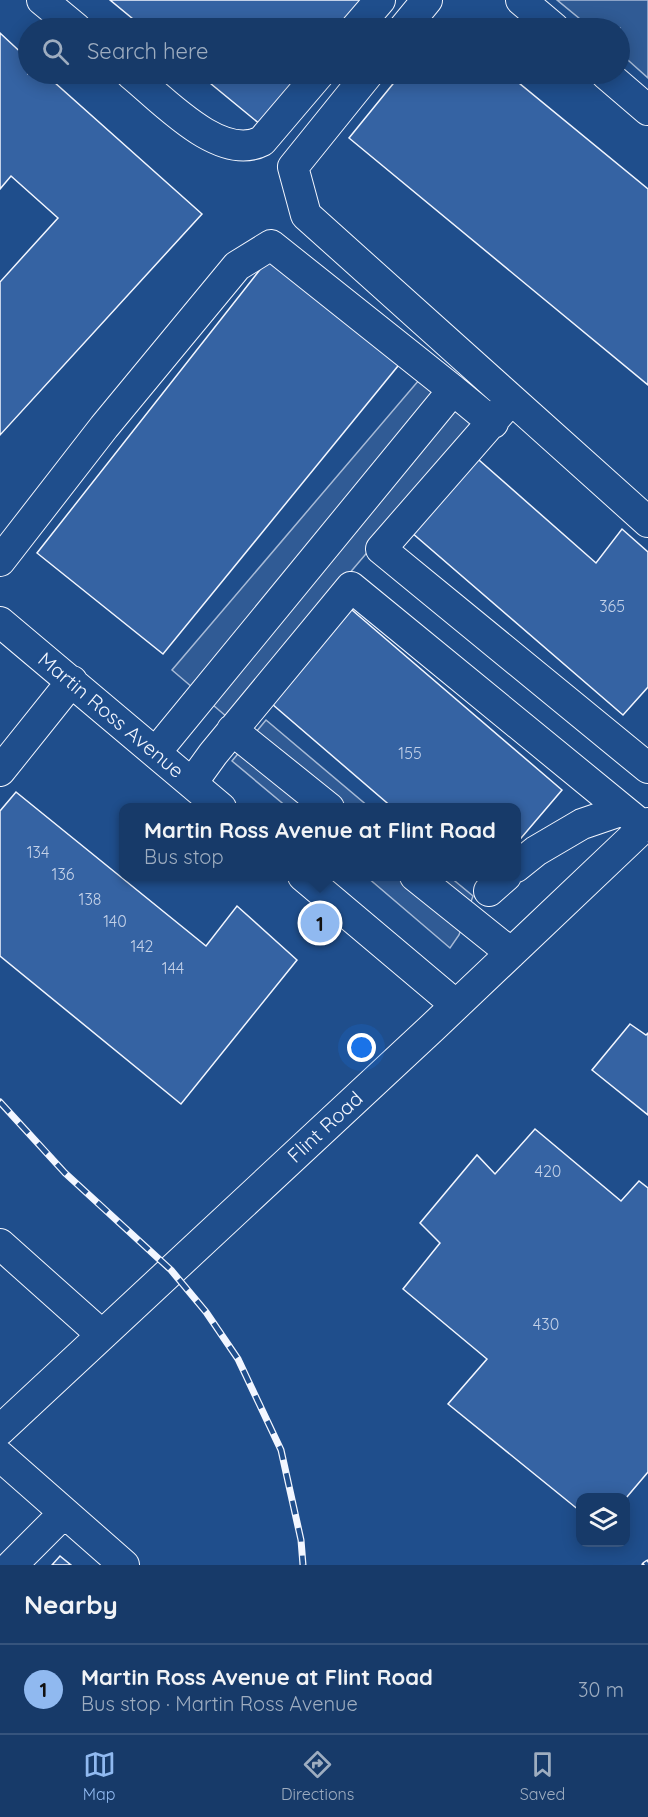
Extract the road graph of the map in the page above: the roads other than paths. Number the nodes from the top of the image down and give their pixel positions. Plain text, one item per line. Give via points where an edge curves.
1 (42, 0) edge
2 (380, 0) edge
3 (427, 0) edge
4 (521, 0) edge
5 (64, 18) edge
6 (365, 18) edge
7 (412, 18) edge
8 (542, 18) edge
9 (143, 84) edge
10 (310, 84) edge
11 (360, 84) edge
12 (618, 84) edge
13 (648, 110) edge
14 (453, 390) junction
15 (502, 411) junction
16 (648, 522) edge
17 (0, 561) edge
18 (0, 622) edge
19 (72, 681) junction
20 (232, 730) junction
21 (156, 752) junction
22 (648, 768) edge
23 (0, 771) edge
24 (192, 783) junction
25 (217, 803) edge
26 (324, 803) edge
27 (638, 820) edge
28 (521, 863) edge
29 (309, 881) edge
30 (422, 881) edge
31 (511, 953) junction
32 (456, 1005) junction
33 (0, 1244) edge
34 (102, 1335) junction
35 (0, 1430) edge
36 (0, 1456) edge
37 (64, 1513) junction
38 (12, 1565) edge
39 (124, 1565) edge

1 - 5 street
2 - 6 street
3 - 7 street
4 - 8 street
9 - 10 street via 200,131 219,142 245,147 262,141
11 - 15 street via 293,167 306,214
12 - 13 street
14 - 15 street
14 - 17 street via 271,245 237,267 104,427
14 - 21 street
15 - 16 street
15 - 22 street via 381,549
18 - 19 street, Martin Ross Avenue
19 - 21 street, Martin Ross Avenue
19 - 23 street
20 - 24 street
20 - 26 street
20 - 27 street via 351,587
21 - 24 street, Martin Ross Avenue
24 - 25 street, Martin Ross Avenue
27 - 28 street via 582,824
27 - 31 street, Flint Road
29 - 32 street
30 - 31 street
31 - 32 street, Flint Road
32 - 34 street, Flint Road
33 - 34 street
34 - 35 street, Flint Road
36 - 37 street
37 - 38 street
37 - 39 street

